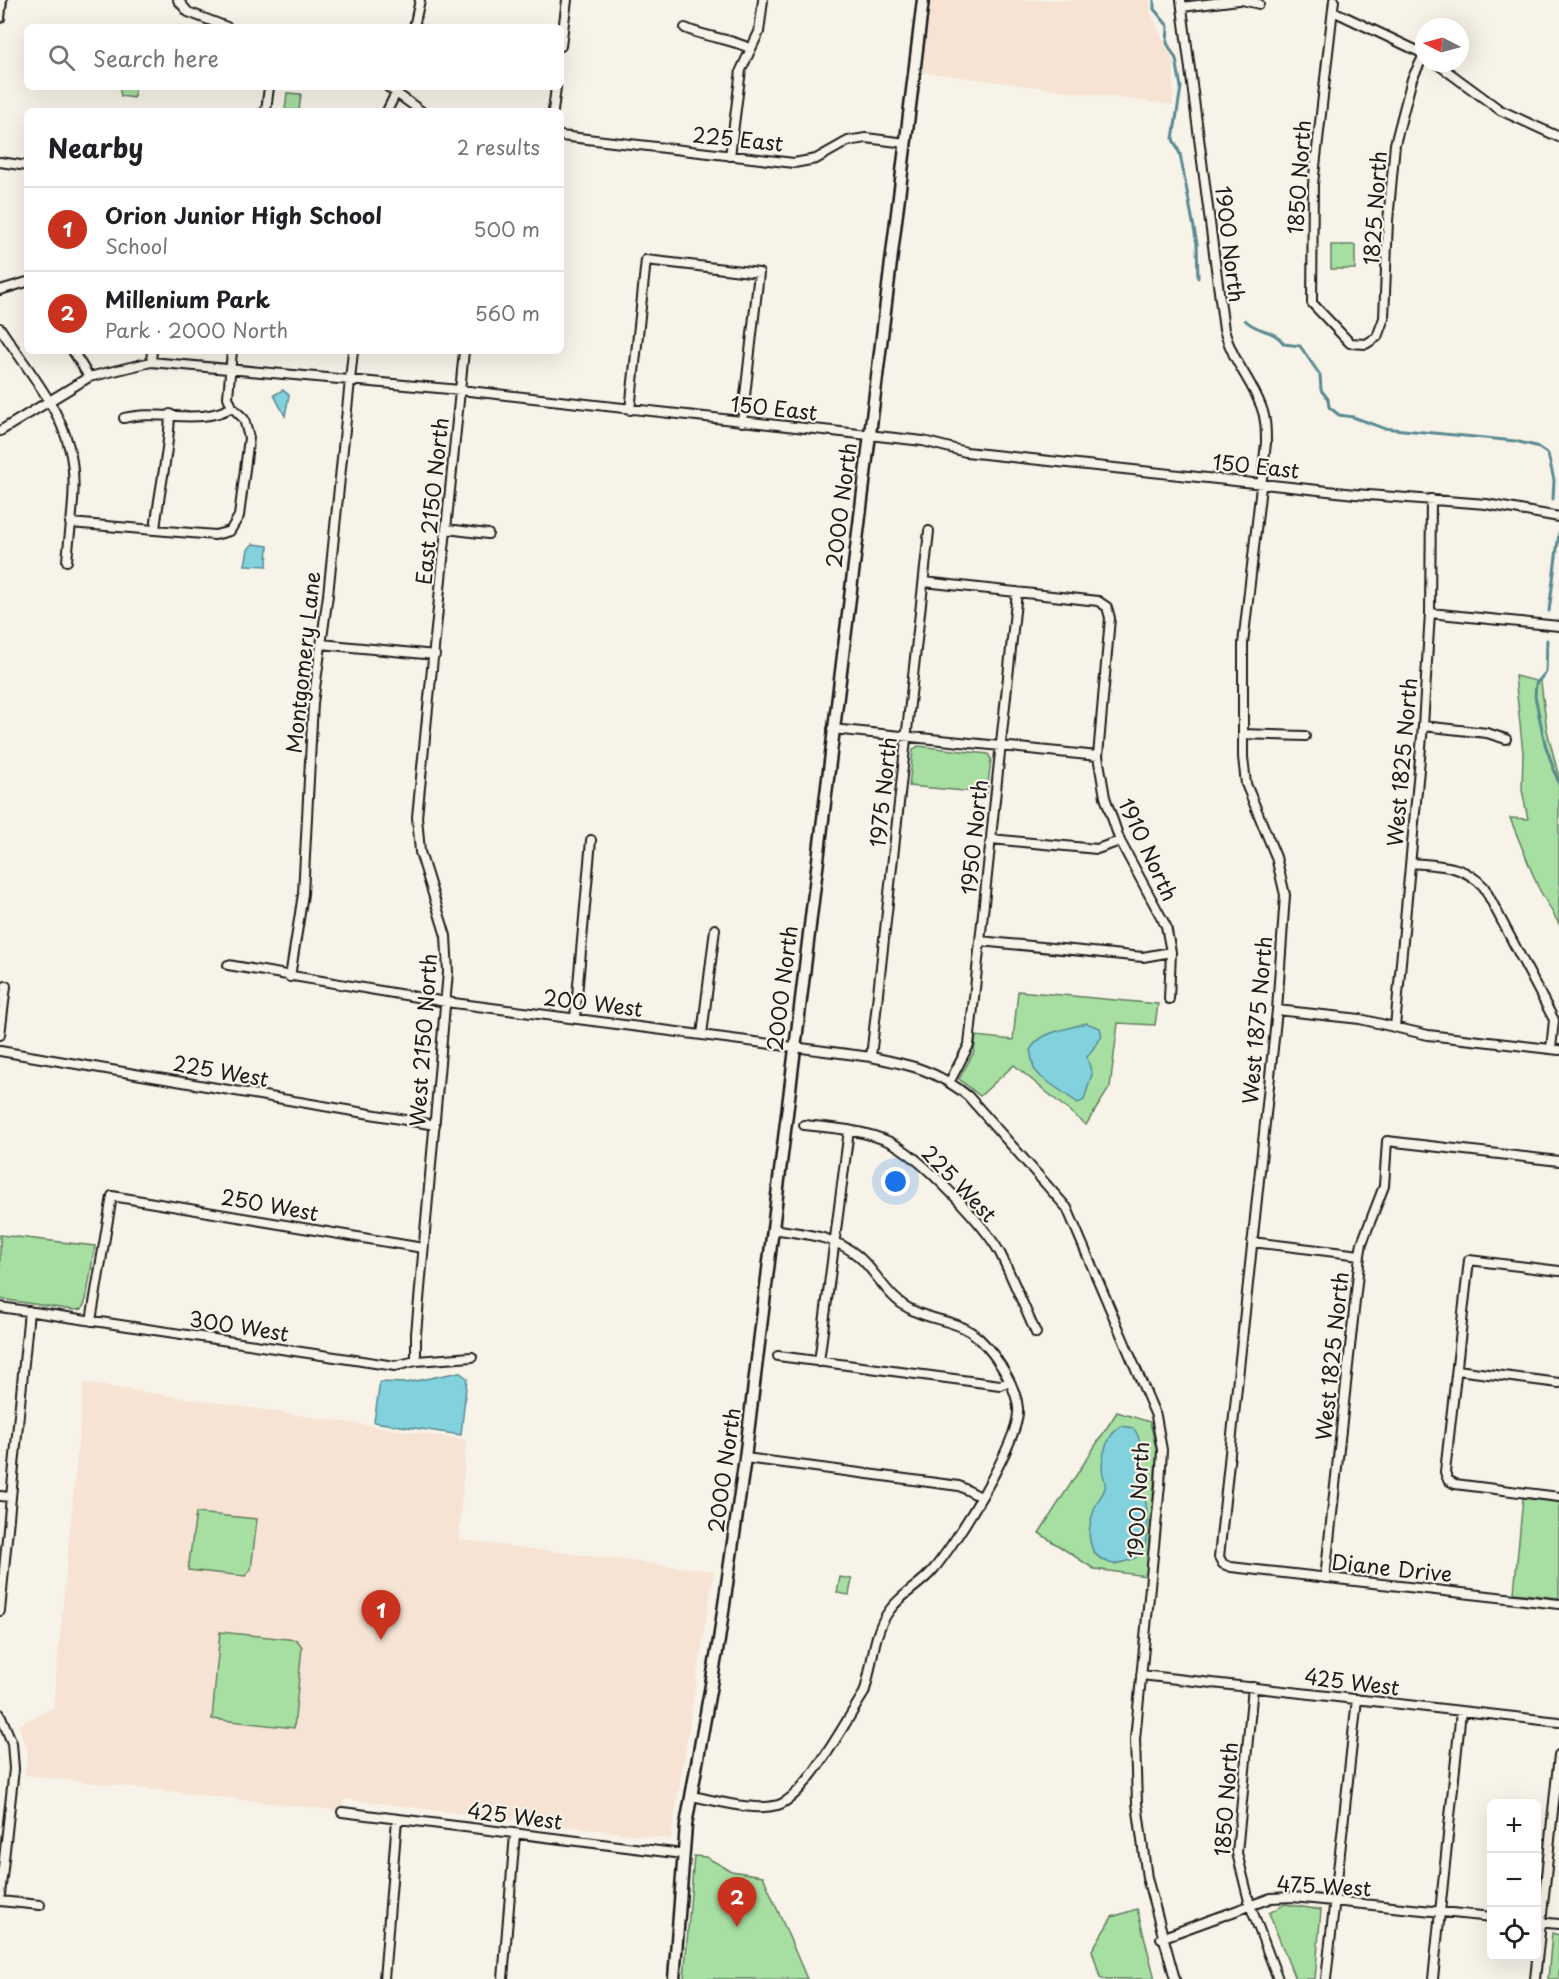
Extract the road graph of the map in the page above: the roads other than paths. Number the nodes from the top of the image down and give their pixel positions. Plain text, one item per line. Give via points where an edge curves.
1 (2, 0) edge
2 (420, 0) edge
3 (567, 0) edge
4 (763, 0) edge
5 (923, 0) edge
6 (1240, 0) edge
7 (1334, 0) edge
8 (178, 1) edge
9 (1182, 4) edge
10 (1259, 4) dead end
11 (1332, 11) junction
12 (0, 18) edge
13 (219, 24) edge
14 (415, 24) edge
15 (564, 24) edge
16 (685, 28) dead end
17 (751, 49) junction
18 (1415, 51) edge
19 (1415, 72) edge
20 (1448, 72) edge
21 (269, 90) edge
22 (398, 90) edge
23 (556, 90) edge
24 (266, 108) edge
25 (389, 108) edge
26 (418, 108) edge
27 (553, 108) edge
28 (564, 135) edge
29 (1559, 137) edge
30 (906, 143) junction
31 (730, 156) junction
32 (0, 162) edge
33 (24, 165) edge
34 (24, 283) edge
35 (0, 290) edge
36 (0, 328) edge
37 (1350, 343) joint
38 (74, 354) edge
39 (152, 354) edge
40 (232, 354) edge
41 (353, 354) edge
42 (464, 354) edge
43 (151, 362) junction
44 (229, 370) junction
45 (89, 377) junction
46 (350, 380) junction
47 (460, 390) junction
48 (47, 401) junction
49 (232, 407) junction
50 (630, 410) junction
51 (170, 414) junction
52 (124, 418) dead end
53 (742, 422) junction
54 (0, 431) edge
55 (869, 436) junction
56 (1262, 484) junction
57 (1431, 499) junction
58 (1559, 517) edge
59 (70, 523) junction
60 (447, 529) junction
61 (155, 530) junction
62 (929, 531) dead end
63 (488, 534) dead end
64 (66, 561) dead end
65 (924, 582) junction
66 (1017, 592) junction
67 (1430, 614) junction
68 (1559, 626) edge
69 (321, 644) junction
70 (435, 655) junction
71 (1423, 726) junction
72 (832, 729) junction
73 (1243, 734) junction
74 (907, 736) junction
75 (1305, 736) dead end
76 (1506, 739) dead end
77 (1001, 746) junction
78 (1098, 756) junction
79 (991, 839) junction
80 (591, 840) dead end
81 (1120, 841) junction
82 (1411, 863) junction
83 (716, 928) dead end
84 (980, 941) junction
85 (1171, 952) junction
86 (228, 965) dead end
87 (290, 977) junction
88 (6, 987) dead end
89 (1169, 999) dead end
90 (446, 1002) junction
91 (1277, 1010) junction
92 (575, 1018) junction
93 (1395, 1027) junction
94 (0, 1035) edge
95 (702, 1035) junction
96 (794, 1047) junction
97 (1555, 1049) edge
98 (0, 1051) edge
99 (872, 1058) junction
100 (950, 1081) junction
101 (435, 1125) junction
102 (804, 1125) dead end
103 (849, 1130) junction
104 (1559, 1161) edge
105 (772, 1229) junction
106 (835, 1241) junction
107 (1252, 1242) junction
108 (423, 1248) junction
109 (1359, 1255) junction
110 (1559, 1271) edge
111 (0, 1307) edge
112 (29, 1311) junction
113 (91, 1321) junction
114 (1036, 1333) dead end
115 (778, 1356) dead end
116 (472, 1357) dead end
117 (417, 1361) junction
118 (819, 1362) junction
119 (1457, 1370) junction
120 (1008, 1382) junction
121 (1559, 1383) edge
122 (745, 1458) junction
123 (0, 1496) edge
124 (10, 1497) junction
125 (981, 1497) junction
126 (1559, 1497) edge
127 (1223, 1564) joint
128 (1325, 1578) junction
129 (1, 1599) edge
130 (1559, 1604) edge
131 (0, 1611) edge
132 (1141, 1675) junction
133 (1253, 1687) junction
134 (1358, 1699) junction
135 (1461, 1711) junction
136 (0, 1714) edge
137 (1559, 1722) edge
138 (1559, 1755) edge
139 (691, 1796) junction
140 (342, 1812) dead end
141 (397, 1819) junction
142 (515, 1834) junction
143 (683, 1854) junction
144 (0, 1895) edge
145 (0, 1901) edge
146 (1335, 1901) junction
147 (40, 1905) dead end
148 (1250, 1905) junction
149 (1541, 1907) edge
150 (1440, 1912) junction
151 (1487, 1917) edge
152 (1541, 1922) edge
153 (1559, 1924) edge
154 (1161, 1938) junction
155 (1536, 1961) edge
156 (384, 1979) edge
157 (503, 1979) edge
158 (674, 1979) edge
159 (1174, 1979) edge
160 (1278, 1979) edge
161 (1326, 1979) edge
162 (1433, 1979) edge
163 (1535, 1979) edge

1 - 12 street
2 - 14 street
3 - 15 street
4 - 17 street via 759,32
5 - 30 street, 2000 North
6 - 9 street
6 - 10 street
7 - 11 street, 1850 North
8 - 13 street via 188,12
9 - 56 street, 1900 North via 1224,330 1231,354 1262,408 1265,424
11 - 18 street
11 - 37 street, 1850 North via 1313,184 1312,303
16 - 17 street
17 - 31 street via 741,70
19 - 37 street, 1825 North via 1395,144 1384,318 1377,337 1366,344
20 - 29 street via 1500,110
21 - 24 street
22 - 25 street
22 - 26 street
23 - 27 street
28 - 31 street, 225 East
30 - 31 street, 225 East via 866,138 848,141 816,159 794,163
30 - 55 street, 2000 North
32 - 33 street
34 - 35 street
36 - 48 street
38 - 45 street
39 - 43 street
40 - 44 street
41 - 46 street, Montgomery Lane
42 - 47 street, East 2150 North
43 - 44 street, 150 East
43 - 45 street, 150 East
44 - 46 street, 150 East
44 - 49 street via 228,397
45 - 48 street, 150 East
46 - 47 street, 150 East
46 - 69 street, Montgomery Lane
47 - 50 street, 150 East
47 - 60 street, East 2150 North
48 - 54 street, 150 East
48 - 59 street via 70,447
49 - 51 street via 209,417
49 - 61 street via 244,419 249,438 239,516 230,531 214,535
50 - 53 street, 150 East
50 - 53 street via 646,260 759,273
51 - 52 street
51 - 61 street
53 - 55 street, 150 East
55 - 56 street, 150 East via 923,441 966,452
55 - 72 street, 2000 North
56 - 57 street, 150 East
56 - 73 street, West 1875 North via 1243,644
57 - 58 street, 150 East
57 - 67 street, West 1825 North
59 - 61 street
59 - 64 street
60 - 63 street
60 - 70 street, East 2150 North
62 - 65 street, 1975 North
65 - 66 street
65 - 74 street, 1975 North
66 - 77 street, 1950 North
66 - 78 street, 1910 North via 1098,601 1107,607 1110,618
67 - 68 street
67 - 71 street, West 1825 North
69 - 70 street
69 - 87 street, Montgomery Lane via 310,728 303,894
70 - 90 street, West 2150 North via 417,818 420,852 446,936
71 - 76 street
71 - 82 street, West 1825 North
72 - 74 street
72 - 96 street, 2000 North
73 - 75 street
73 - 91 street, West 1875 North via 1246,784 1279,867 1285,895
74 - 77 street
74 - 99 street, 1975 North
77 - 78 street
77 - 79 street, 1950 North
78 - 81 street, 1910 North via 1105,797
79 - 81 street via 1097,849
79 - 84 street, 1950 North
80 - 92 street
81 - 85 street, 1910 North via 1167,926
82 - 93 street, West 1825 North
82 - 97 street via 1457,868 1472,874 1484,887 1554,1020
83 - 95 street
84 - 85 street via 1143,957
84 - 100 street, 1950 North via 969,1045
85 - 89 street, 1910 North
86 - 87 street, 200 West
87 - 90 street, 200 West
88 - 94 street
90 - 92 street, 200 West
90 - 101 street, West 2150 North
91 - 93 street via 1360,1018
91 - 107 street, West 1875 North
92 - 95 street, 200 West
93 - 97 street via 1428,1035
95 - 96 street, 200 West
96 - 99 street, 200 West
96 - 105 street, 2000 North
98 - 101 street, 225 West
99 - 100 street, 200 West via 918,1066
100 - 132 street, 1900 North via 968,1096 1067,1208 1156,1416 1162,1450 1160,1485
101 - 108 street, West 2150 North
102 - 103 street, 225 West
103 - 106 street
103 - 114 street, 225 West via 892,1143 942,1184 998,1251
104 - 109 street, West 1825 North via 1387,1141 1384,1186
105 - 106 street
105 - 122 street, 2000 North
106 - 118 street
106 - 120 street via 858,1256 885,1288 911,1310 971,1332 987,1346
107 - 109 street
107 - 127 street, West 1875 North via 1219,1557
108 - 113 street, 250 West via 111,1196
108 - 117 street, West 2150 North
109 - 128 street, West 1825 North
110 - 119 street via 1469,1260
111 - 112 street, 300 West
112 - 113 street, 300 West
112 - 124 street
113 - 117 street, 300 West via 395,1366
115 - 118 street
116 - 117 street, 300 West
118 - 120 street via 1000,1385
119 - 121 street
119 - 126 street via 1445,1472 1448,1480
120 - 125 street via 1018,1409 1016,1424 996,1473
122 - 125 street via 959,1486
122 - 139 street, 2000 North via 719,1640
123 - 124 street
124 - 129 street
125 - 139 street via 934,1570 888,1612 876,1641 864,1693 800,1790 778,1804 762,1807
127 - 128 street, Diane Drive
128 - 130 street, Diane Drive
129 - 131 street
132 - 133 street, 425 West
132 - 154 street, 1900 North via 1135,1739 1137,1803 1147,1878
133 - 134 street, 425 West
133 - 148 street, 1850 North via 1237,1853
134 - 135 street, 425 West
134 - 146 street
135 - 137 street, 425 West
135 - 150 street
136 - 144 street via 12,1743 14,1769
138 - 149 street
139 - 143 street, 2000 North
140 - 141 street, 425 West
141 - 142 street, 425 West
141 - 156 street
142 - 143 street, 425 West
142 - 157 street
143 - 158 street, 2000 North
145 - 147 street
146 - 148 street, 475 West via 1271,1898
146 - 150 street, 475 West
146 - 161 street
148 - 154 street, 475 West
148 - 160 street, 1850 North
150 - 151 street, 475 West
150 - 162 street
152 - 153 street
154 - 159 street, 1900 North
155 - 163 street

